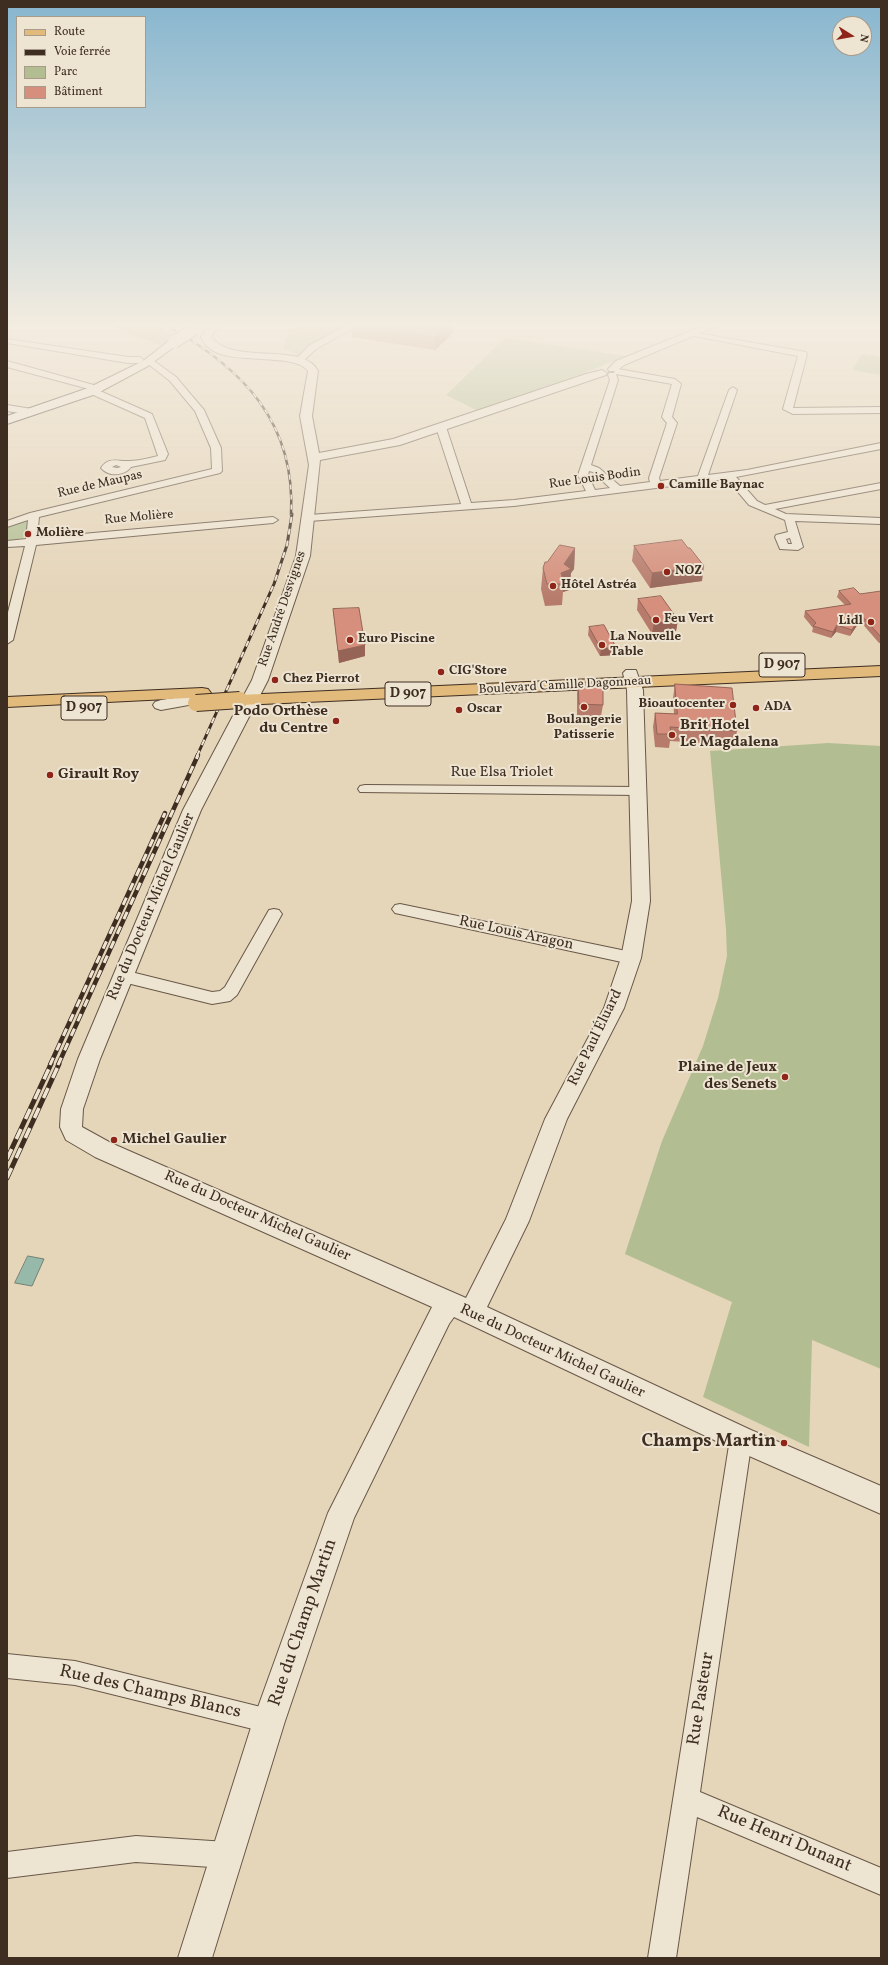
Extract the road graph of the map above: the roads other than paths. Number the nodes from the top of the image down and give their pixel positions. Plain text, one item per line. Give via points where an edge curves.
1 (150, 418) edge
2 (202, 418) edge
3 (306, 418) edge
4 (469, 418) edge
5 (602, 418) edge
6 (668, 418) edge
7 (723, 418) edge
8 (442, 427) junction
9 (881, 446) edge
10 (314, 458) junction
11 (586, 467) junction
12 (729, 475) junction
13 (702, 479) junction
14 (656, 484) junction
15 (881, 486) edge
16 (617, 489) junction
17 (592, 493) junction
18 (115, 496) junction
19 (467, 507) junction
20 (761, 508) junction
21 (34, 515) junction
22 (789, 517) junction
23 (309, 518) junction
24 (273, 520) dead end
25 (881, 521) edge
26 (7, 524) edge
27 (794, 534) dead end
28 (31, 542) junction
29 (7, 544) edge
30 (7, 640) edge
31 (881, 660) edge
32 (881, 671) edge
33 (632, 678) junction
34 (247, 695) junction
35 (125, 697) junction
36 (199, 698) junction
37 (7, 702) edge
38 (7, 706) edge
39 (7, 712) edge
40 (365, 789) dead end
41 (638, 791) junction
42 (400, 909) dead end
43 (274, 914) dead end
44 (631, 958) junction
45 (123, 976) junction
46 (460, 1308) junction
47 (741, 1439) junction
48 (881, 1500) edge
49 (7, 1666) edge
50 (269, 1721) junction
51 (686, 1799) junction
52 (227, 1855) junction
53 (7, 1865) edge
54 (881, 1882) edge
55 (195, 1958) edge
56 (662, 1958) edge

1 - 18 street via 163,454 162,458 126,465 116,462 106,467 109,471 116,472 110,484
2 - 18 street, Rue de Maupas via 216,448 217,471
3 - 10 street, Rue André Desvignes
4 - 8 street
5 - 11 street
6 - 14 street via 672,423 654,478
7 - 13 street
8 - 10 street via 377,447
8 - 19 street
9 - 12 street, Rue Louis Bodin
10 - 23 street, Rue André Desvignes
11 - 16 street via 596,470
11 - 17 street via 583,475
12 - 13 street, Rue Louis Bodin
12 - 20 street via 753,503
13 - 14 street, Rue Louis Bodin
14 - 16 street, Rue Louis Bodin
15 - 20 street
16 - 17 street, Rue Louis Bodin
17 - 19 street, Rue Louis Bodin
18 - 21 street, Rue de Maupas
19 - 23 street, Rue Louis Bodin
20 - 22 street
21 - 26 street, Rue de Maupas
21 - 28 street
22 - 25 street
22 - 27 street
23 - 34 street, Rue André Desvignes via 303,556 260,680
24 - 28 street, Rue Molière
28 - 29 street, Rue Molière
28 - 30 street
31 - 33 main road, Boulevard Camille Dagonneau / D 907
32 - 33 main road, Boulevard Camille Dagonneau / D 907
33 - 34 main road, Boulevard Camille Dagonneau / D 907
33 - 41 street, Rue Paul Éluard
34 - 36 main road, D 907, bridge
34 - 45 street, Rue du Docteur Michel Gaulier via 192,810
35 - 36 main road, D 907
35 - 37 main road, D 907
35 - 38 street
36 - 39 main road, D 907 via 161,705
40 - 41 street, Rue Elsa Triolet
41 - 44 street, Rue Paul Éluard via 641,901
42 - 44 street, Rue Louis Aragon
43 - 45 street via 231,991 224,997 212,998
44 - 46 street, Rue Paul Éluard via 614,1008 556,1119 516,1221
45 - 46 street, Rue du Docteur Michel Gaulier via 89,1059 72,1109 71,1127 74,1134 103,1150
46 - 47 street, Rue du Docteur Michel Gaulier
46 - 50 street, Rue du Champ Martin via 440,1316 342,1513
47 - 48 street, Rue du Docteur Michel Gaulier
47 - 51 street, Rue Pasteur
49 - 50 street, Rue des Champs Blancs via 75,1672
50 - 52 street, Rue du Champ Martin
51 - 54 street, Rue Henri Dunant
51 - 56 street, Rue Pasteur
52 - 53 street via 136,1849
52 - 55 street, Rue du Champ Martin

